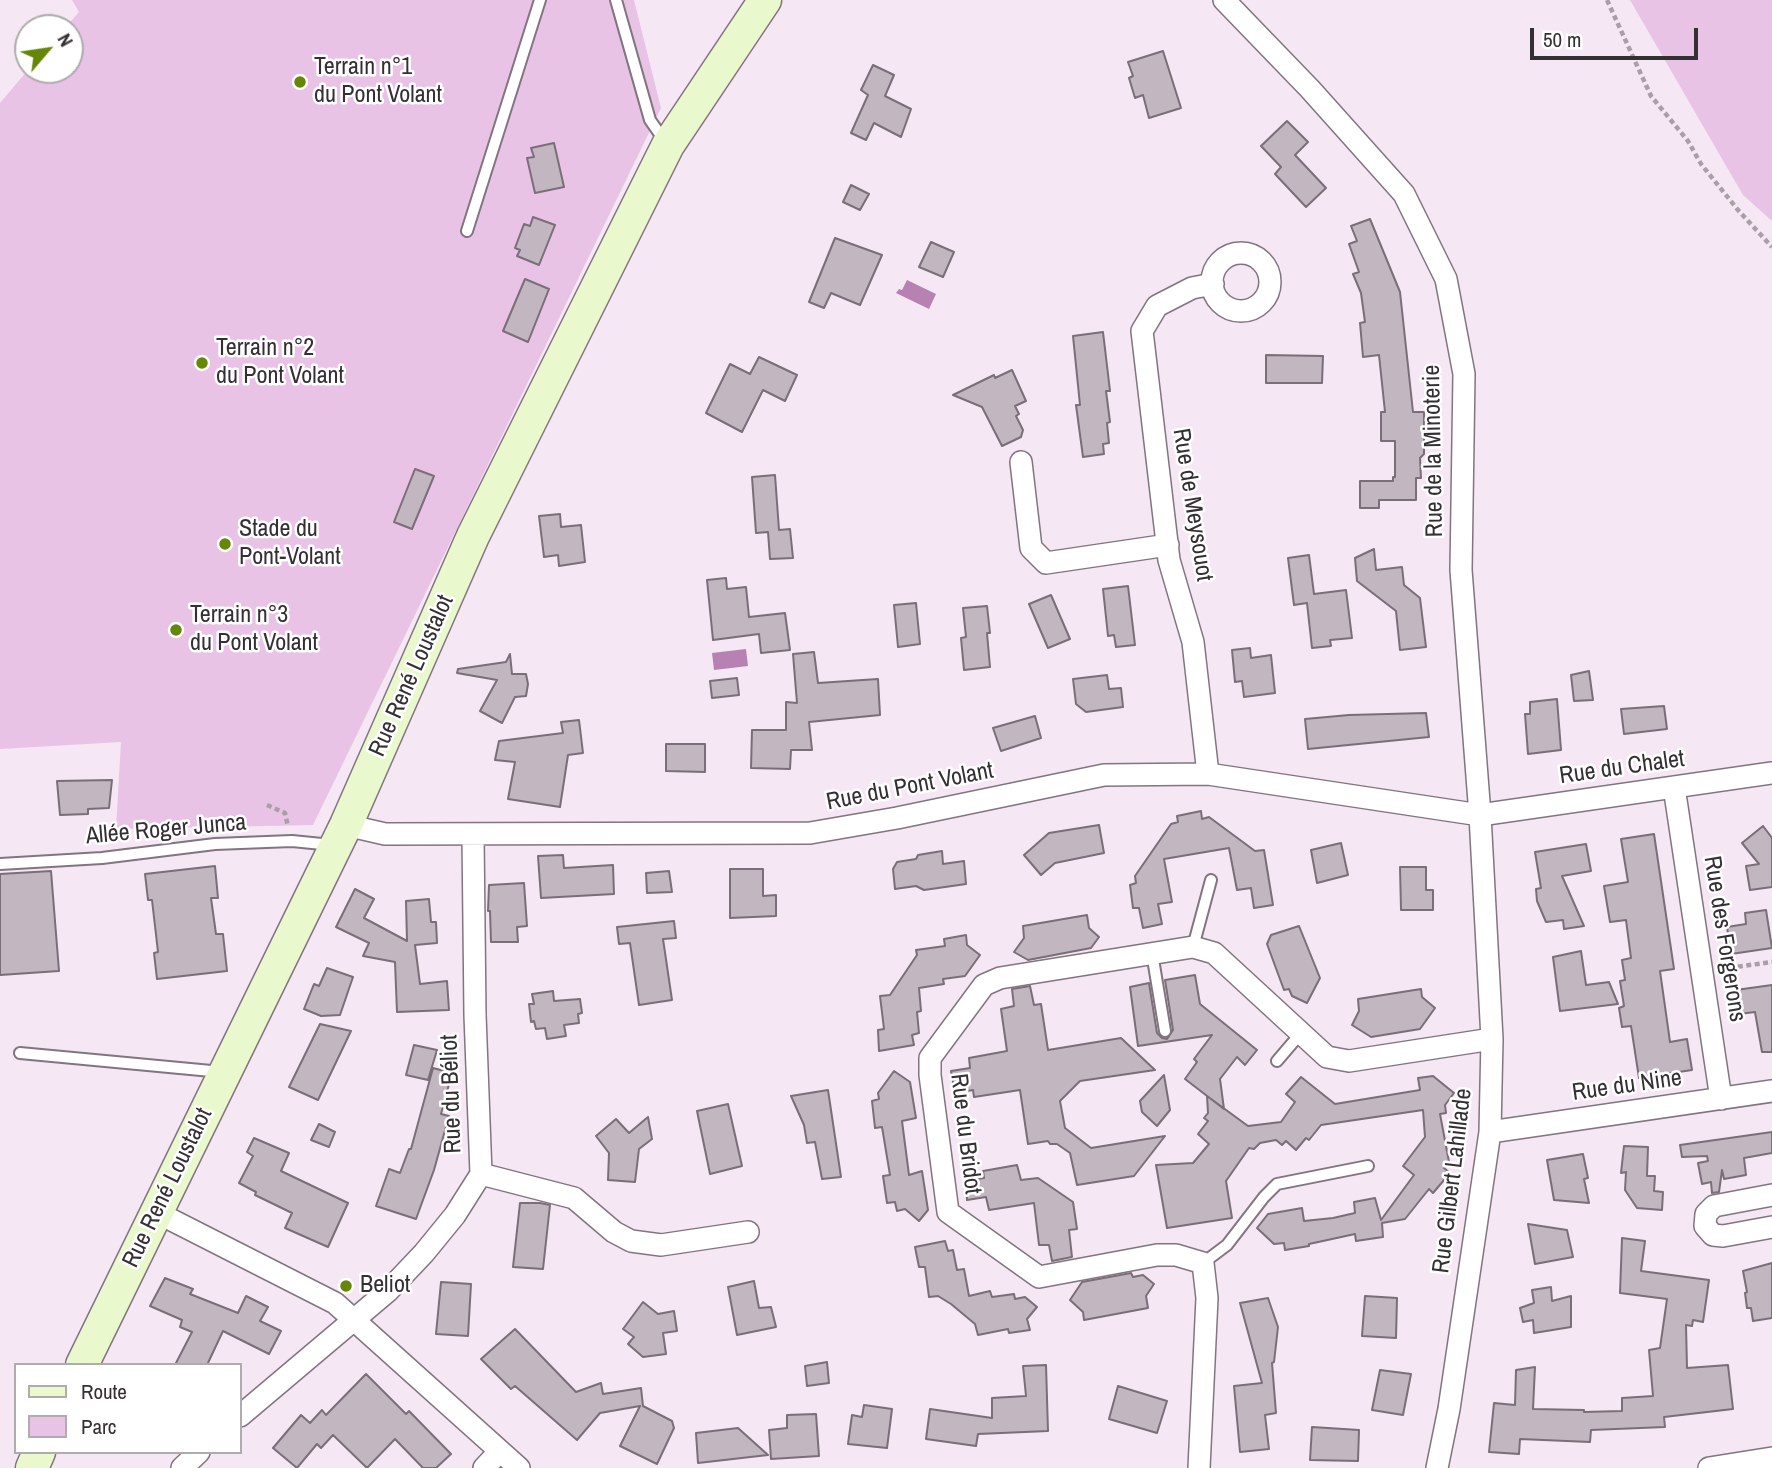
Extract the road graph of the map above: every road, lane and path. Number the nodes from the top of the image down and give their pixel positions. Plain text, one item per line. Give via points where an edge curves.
1 (540, 0) edge
2 (616, 0) edge
3 (765, 0) edge
4 (1224, 0) edge
5 (1607, 0) edge
6 (668, 145) junction
7 (467, 231) dead end
8 (1772, 247) edge
9 (1213, 284) dead end
10 (1021, 462) dead end
11 (1168, 545) junction
12 (1772, 773) edge
13 (1208, 774) junction
14 (1674, 787) junction
15 (267, 805) dead end
16 (1480, 815) junction
17 (341, 835) junction
18 (473, 835) junction
19 (292, 841) junction
20 (0, 864) edge
21 (1211, 880) dead end
22 (1193, 947) junction
23 (1152, 953) junction
24 (1772, 962) edge
25 (1703, 972) junction
26 (1165, 1031) dead end
27 (1301, 1033) junction
28 (1492, 1039) junction
29 (20, 1053) dead end
30 (1278, 1061) dead end
31 (225, 1072) junction
32 (1772, 1091) edge
33 (1721, 1099) junction
34 (1490, 1132) junction
35 (1368, 1166) dead end
36 (481, 1174) junction
37 (1772, 1195) edge
38 (156, 1213) junction
39 (1772, 1227) edge
40 (748, 1232) dead end
41 (1203, 1263) junction
42 (354, 1320) junction
43 (83, 1363) edge
44 (242, 1414) edge
45 (500, 1451) junction
46 (197, 1454) edge
47 (1772, 1458) edge
48 (182, 1468) edge
49 (484, 1468) edge
50 (519, 1468) edge
51 (1199, 1468) edge
52 (1437, 1468) edge
53 (1709, 1468) edge

1 - 7 lane
2 - 6 lane via 650,120
3 - 6 street, Rue René Loustalot
4 - 16 street, Rue de la Minoterie via 1404,194 1446,279 1464,374 1461,570
5 - 8 path via 1651,96 1701,164
6 - 17 street, Rue René Loustalot via 473,536
9 - 11 street, Rue de Meysouot via 1192,288 1157,306 1142,331
10 - 11 street via 1031,548 1046,563
11 - 13 street, Rue de Meysouot via 1193,642
12 - 14 street, Rue du Chalet
13 - 16 street, Rue du Pont Volant
13 - 18 street, Rue du Pont Volant via 1104,775 810,833
14 - 16 street, Rue du Chalet
14 - 25 street, Rue des Forgerons
15 - 19 path via 285,813
16 - 28 street, Rue Gilbert Lahillade
17 - 18 street, Rue du Pont Volant
17 - 19 lane, Allée Roger Junca
17 - 31 street, Rue René Loustalot
18 - 36 street, Rue du Béliot
19 - 20 lane, Allée Roger Junca
21 - 22 lane
22 - 23 street, Rue du Bridot
22 - 27 street via 1214,953
23 - 26 lane
23 - 41 street, Rue du Bridot via 1000,978 984,985 930,1058 948,1212 1039,1277 1157,1255
24 - 25 path
25 - 33 street, Rue des Forgerons
27 - 28 street via 1327,1057 1349,1061
27 - 30 lane
28 - 34 street, Rue Gilbert Lahillade
29 - 31 lane
31 - 38 street, Rue René Loustalot
32 - 33 street, Rue du Nine
33 - 34 street, Rue du Nine
34 - 52 street, Rue Gilbert Lahillade
35 - 41 lane via 1278,1184 1227,1245
36 - 40 street via 574,1198 631,1241 661,1245
36 - 42 street, Rue du Béliot via 424,1254
37 - 39 street via 1714,1206 1706,1214 1705,1226 1713,1235 1723,1236
38 - 42 street via 335,1303
38 - 43 street, Rue René Loustalot
41 - 51 street via 1207,1298
42 - 44 street, Rue du Béliot
42 - 45 street
45 - 49 street
45 - 50 street
46 - 48 street
47 - 53 street

